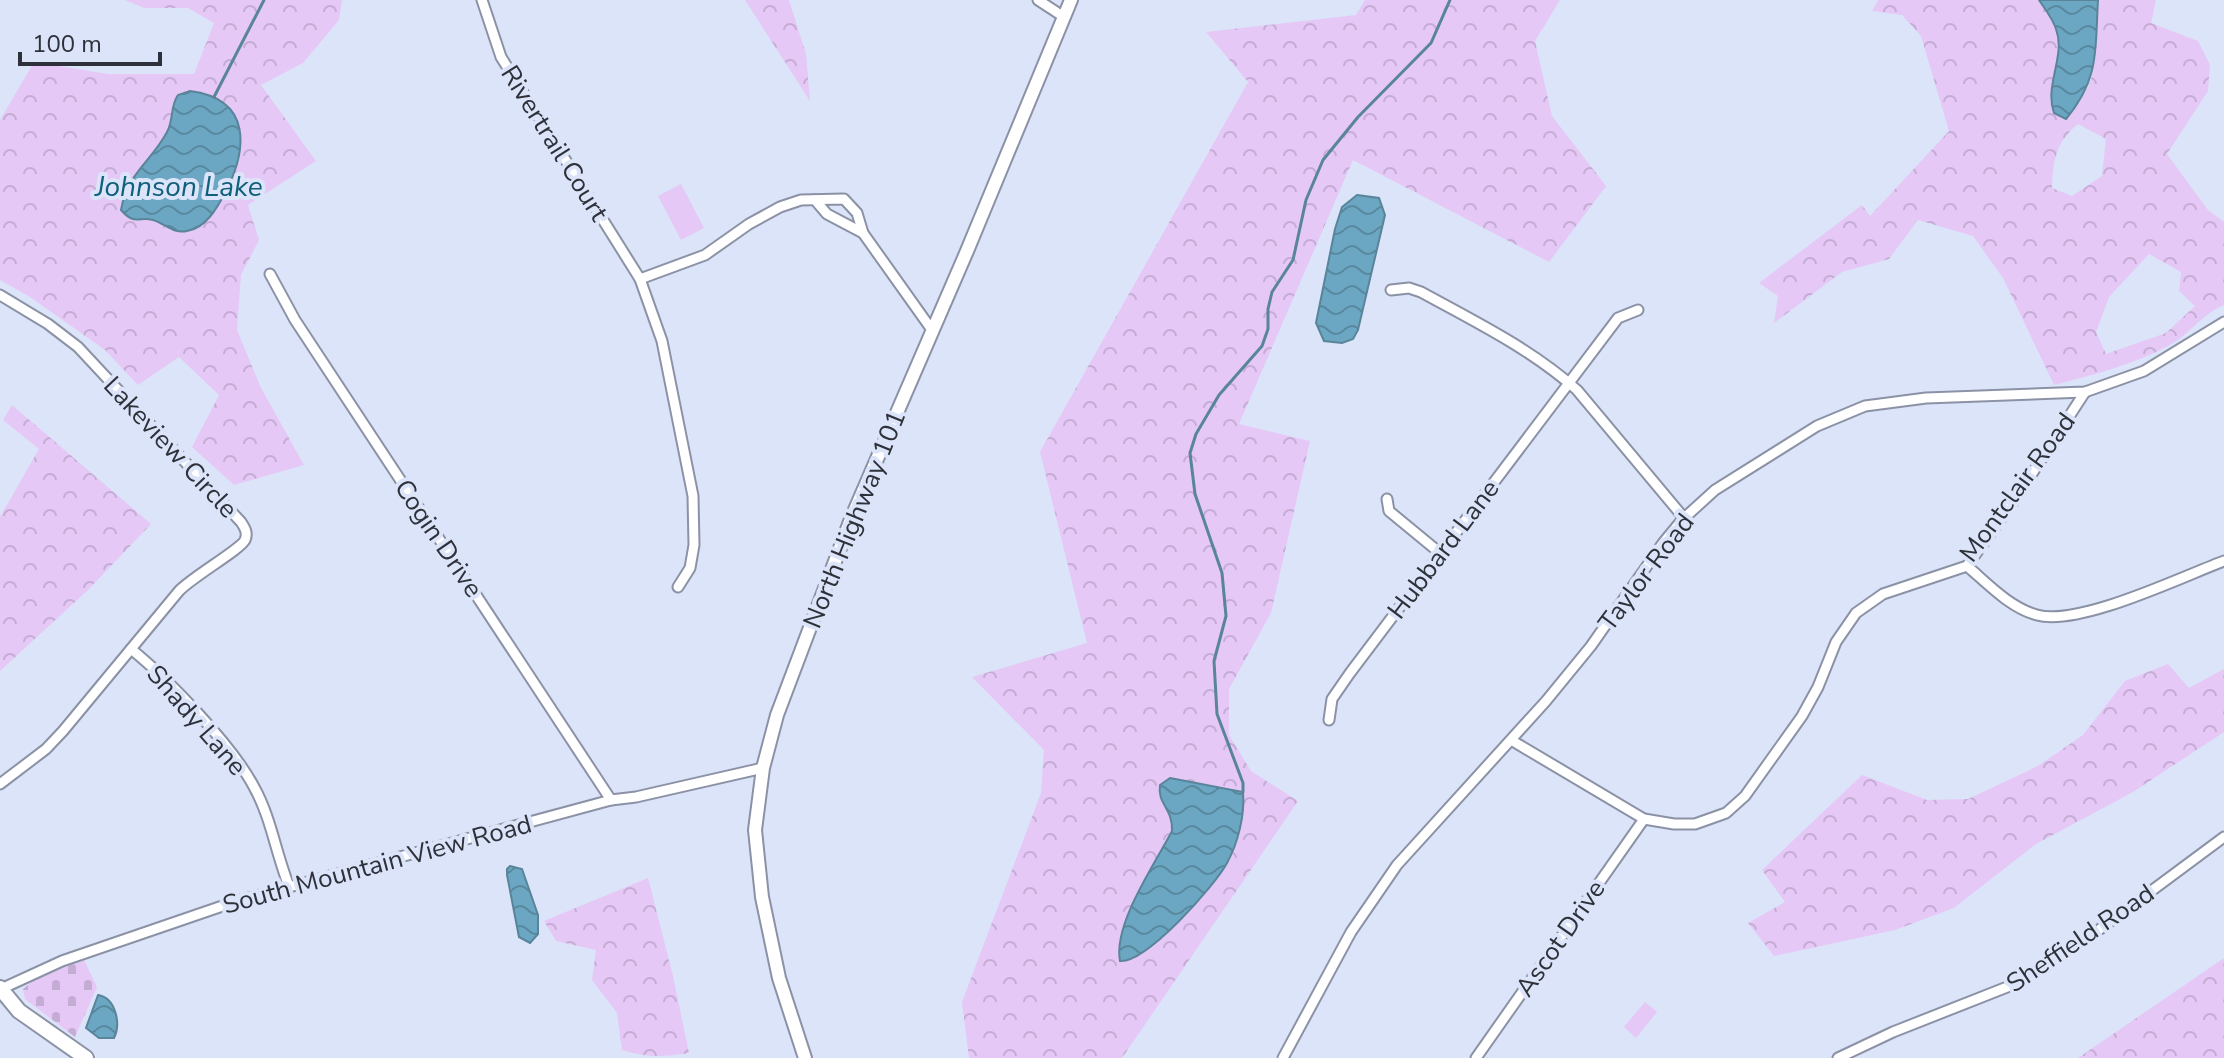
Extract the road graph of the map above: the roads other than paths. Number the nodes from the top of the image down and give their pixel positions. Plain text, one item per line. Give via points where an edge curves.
1 (482, 0) edge
2 (1038, 0) edge
3 (1071, 0) edge
4 (1064, 17) junction
5 (815, 200) junction
6 (863, 233) junction
7 (270, 274) dead end
8 (640, 279) junction
9 (1391, 290) dead end
10 (0, 295) edge
11 (1638, 310) dead end
12 (2224, 322) edge
13 (932, 330) junction
14 (1568, 382) junction
15 (2085, 392) junction
16 (1387, 499) dead end
17 (1684, 518) junction
18 (1440, 553) junction
19 (2224, 561) edge
20 (1967, 566) junction
21 (678, 587) dead end
22 (131, 649) junction
23 (1329, 720) dead end
24 (1511, 740) junction
25 (763, 768) junction
26 (0, 784) edge
27 (611, 800) junction
28 (1644, 819) junction
29 (2224, 837) edge
30 (289, 886) junction
31 (0, 989) edge
32 (86, 1058) edge
33 (805, 1058) edge
34 (1283, 1058) edge
35 (1476, 1058) edge
36 (1838, 1058) edge

1 - 8 street, Rivertrail Court via 501,57
2 - 4 street
3 - 4 main road, North Highway 101
4 - 13 main road, North Highway 101
5 - 6 street via 827,214
5 - 6 street via 844,199 857,213
5 - 8 street via 780,207 705,255
6 - 13 street
7 - 27 street, Cogin Drive
8 - 21 street, Rivertrail Court via 662,341 693,496 694,545 690,568
9 - 14 street via 1421,292 1521,346
10 - 22 street, Lakeview Circle via 78,347 245,529 244,543 188,581
11 - 14 street, Hubbard Lane via 1618,318
12 - 15 street, Taylor Road via 2144,371
13 - 25 main road, North Highway 101 via 851,519 777,715
14 - 17 street
14 - 18 street, Hubbard Lane
15 - 17 street, Taylor Road via 1926,398 1865,406 1792,440 1715,490
15 - 20 street, Montclair Road
16 - 18 street via 1389,511
17 - 24 street, Taylor Road via 1591,646
18 - 23 street, Hubbard Lane via 1332,699
19 - 20 street via 2098,609 2055,618 2026,611
20 - 28 street, Montclair Road via 1883,594 1856,613 1836,642 1802,716 1735,806 1695,824
22 - 26 street, Lakeview Circle via 46,749
22 - 30 street, Shady Lane via 170,685 247,775
24 - 28 street, Montclair Road
24 - 34 street, Taylor Road via 1375,894
25 - 27 street, South Mountain View Road
25 - 33 main road, North Highway 101 via 756,854 770,944
27 - 30 street, South Mountain View Road
28 - 35 street, Ascot Drive
29 - 36 street, Sheffield Road via 2025,980
30 - 31 street, South Mountain View Road via 123,939
31 - 32 main road via 19,1011

